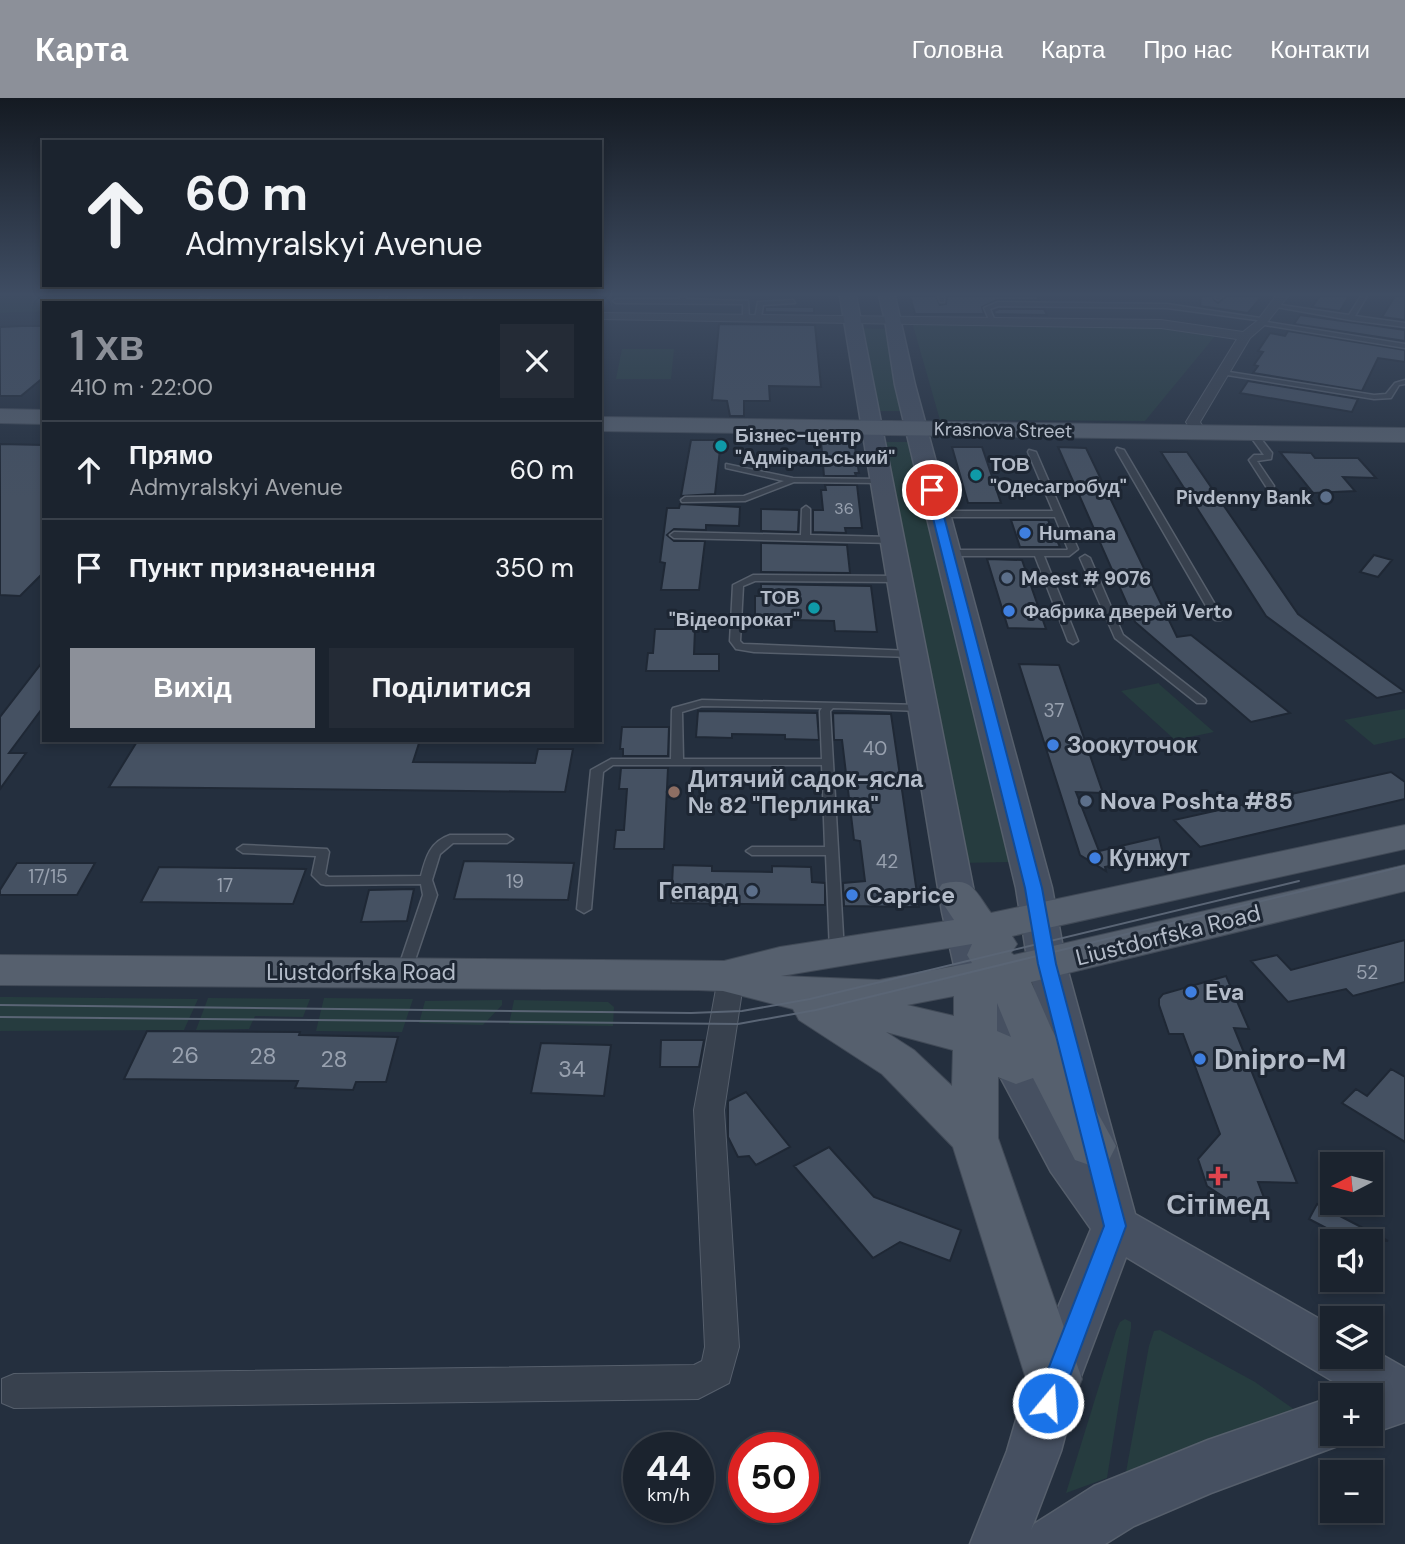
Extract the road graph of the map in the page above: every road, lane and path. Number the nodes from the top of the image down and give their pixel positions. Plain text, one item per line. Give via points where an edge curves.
1 (860, 363) edge
2 (901, 363) edge
3 (1229, 363) edge
4 (1223, 373) junction
5 (1405, 382) edge
6 (0, 416) edge
7 (42, 416) edge
8 (602, 424) edge
9 (871, 428) junction
10 (916, 428) junction
11 (1199, 432) junction
12 (1252, 433) junction
13 (1405, 435) edge
14 (1120, 450) dead end
15 (1032, 452) dead end
16 (729, 466) dead end
17 (793, 480) junction
18 (881, 481) junction
19 (1270, 486) dead end
20 (685, 500) dead end
21 (806, 509) dead end
22 (1058, 513) junction
23 (938, 514) junction
24 (674, 536) dead end
25 (805, 538) junction
26 (892, 540) junction
27 (948, 553) junction
28 (1038, 553) junction
29 (1085, 558) dead end
30 (899, 579) junction
31 (1218, 618) dead end
32 (1073, 641) dead end
33 (912, 654) junction
34 (1201, 701) dead end
35 (830, 705) junction
36 (922, 708) junction
37 (677, 762) junction
38 (827, 762) junction
39 (1405, 837) edge
40 (508, 839) dead end
41 (243, 849) dead end
42 (752, 851) dead end
43 (832, 851) junction
44 (1405, 878) edge
45 (426, 880) junction
46 (584, 909) dead end
47 (1040, 917) junction
48 (967, 918) junction
49 (837, 952) junction
50 (0, 970) edge
51 (1016, 970) junction
52 (404, 972) junction
53 (727, 977) junction
54 (789, 994) junction
55 (974, 1040) junction
56 (1016, 1067) junction
57 (974, 1138) junction
58 (1092, 1146) joint
59 (1115, 1226) junction
60 (1320, 1346) edge
61 (1359, 1369) edge
62 (1055, 1379) junction
63 (14, 1391) dead end
64 (1405, 1396) edge
65 (1383, 1404) edge
66 (1320, 1427) edge
67 (998, 1544) edge
68 (1054, 1544) edge

1 - 9 main road
2 - 10 main road
3 - 4 street
4 - 5 lane via 1374,397 1388,396 1397,384
4 - 11 street via 1192,423
6 - 7 main road
8 - 9 main road, Krasnova Street
9 - 10 main road, Krasnova Street
9 - 18 main road
10 - 11 main road, Krasnova Street
10 - 23 main road
11 - 12 main road, Krasnova Street
12 - 13 main road, Krasnova Street
12 - 19 lane via 1268,453 1268,457 1253,460
14 - 31 lane
15 - 22 lane
16 - 17 lane
17 - 18 lane
17 - 20 lane via 745,498
18 - 26 main road
21 - 25 lane
22 - 23 lane
22 - 28 lane via 1073,549 1069,553
23 - 27 main road
24 - 25 lane
25 - 26 lane
26 - 30 main road
27 - 28 lane
27 - 47 main road
28 - 32 lane
29 - 34 lane via 1119,636
30 - 33 main road
30 - 33 lane via 742,581 738,585 735,640 740,647 754,649
33 - 36 main road
35 - 36 lane
35 - 37 lane via 702,703 677,710
35 - 38 lane via 825,711
36 - 48 main road
37 - 38 lane
37 - 46 lane via 611,762 597,770
38 - 43 lane
39 - 47 main road, Liustdorfska Road
40 - 45 lane via 450,839 434,852
41 - 45 lane via 323,852 318,875 327,881
42 - 43 lane
43 - 49 lane
44 - 51 main road, Liustdorfska Road
45 - 52 lane via 430,895
47 - 48 main road, Liustdorfska Road
47 - 51 main road
48 - 49 main road, Liustdorfska Road
48 - 51 main road
49 - 53 main road, Liustdorfska Road
50 - 52 main road, Liustdorfska Road
51 - 54 main road, Liustdorfska Road via 879,995
51 - 55 main road
51 - 56 main road
51 - 58 main road via 1030,1030
52 - 53 main road, Liustdorfska Road
53 - 54 main road, Liustdorfska Road
53 - 63 street via 709,1110 722,1347 717,1371 698,1382
54 - 55 main road
54 - 57 main road via 898,1062
55 - 56 main road via 996,1049
55 - 57 main road
56 - 59 main road via 1067,1159
57 - 62 main road
58 - 59 main road
59 - 60 main road
59 - 62 main road
61 - 64 main road
62 - 67 main road via 1034,1451
64 - 65 main road
66 - 68 main road via 1114,1506

